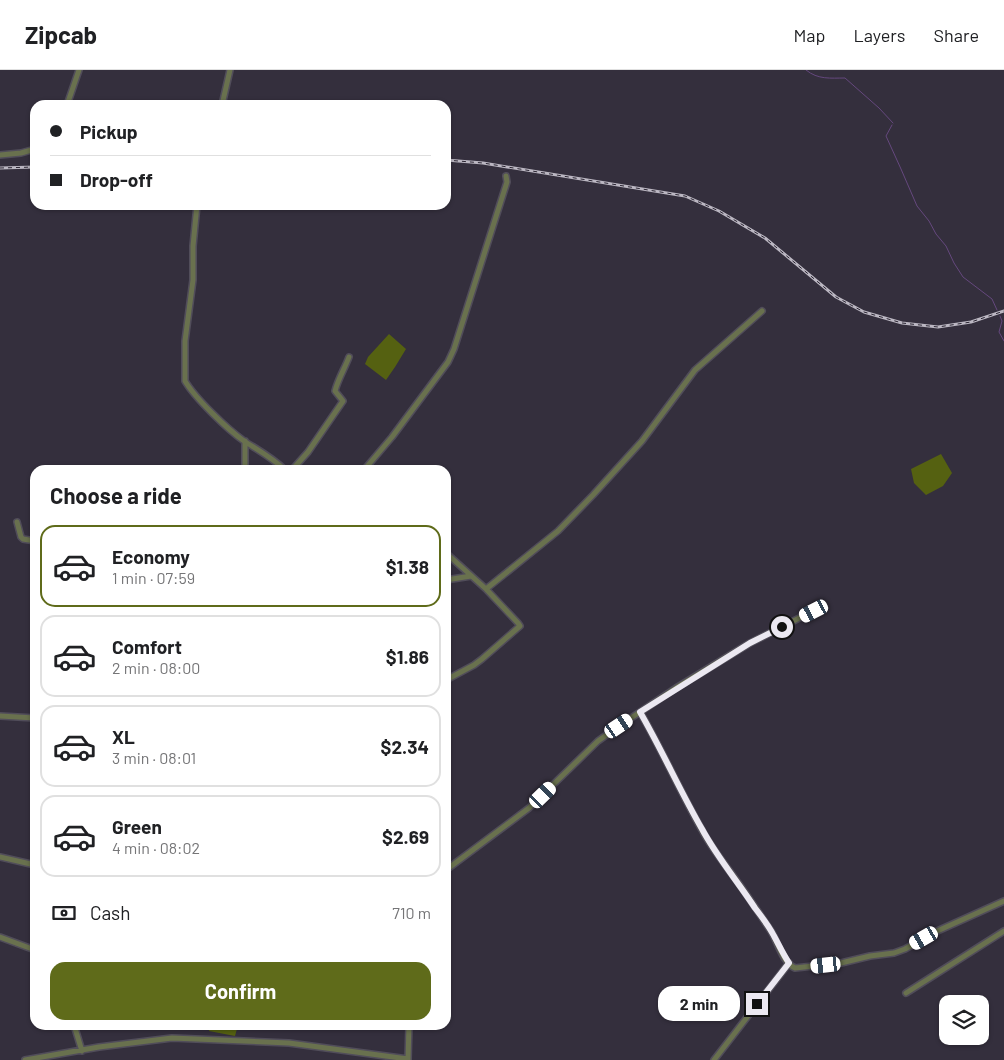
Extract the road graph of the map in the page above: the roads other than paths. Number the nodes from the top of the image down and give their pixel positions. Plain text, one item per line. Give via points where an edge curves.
1 (78, 70) edge
2 (230, 70) edge
3 (69, 100) edge
4 (223, 100) edge
5 (30, 150) edge
6 (0, 155) edge
7 (506, 176) dead end
8 (197, 210) edge
9 (762, 311) dead end
10 (349, 357) dead end
11 (245, 441) junction
12 (245, 465) edge
13 (279, 465) edge
14 (296, 465) edge
15 (368, 465) edge
16 (17, 522) dead end
17 (30, 541) edge
18 (451, 557) edge
19 (472, 576) junction
20 (451, 579) edge
21 (486, 589) junction
22 (814, 611) dead end
23 (451, 677) edge
24 (640, 712) junction
25 (0, 716) edge
26 (30, 718) edge
27 (0, 857) edge
28 (30, 864) edge
29 (451, 866) edge
30 (1004, 901) edge
31 (1004, 932) edge
32 (0, 937) edge
33 (30, 948) edge
34 (789, 963) junction
35 (906, 993) dead end
36 (76, 1030) edge
37 (409, 1030) edge
38 (82, 1051) junction
39 (71, 1053) junction
40 (408, 1059) edge
41 (25, 1060) edge
42 (72, 1060) edge
43 (714, 1060) edge

1 - 3 street
2 - 4 street
5 - 6 street
7 - 15 street via 507,182 448,362
8 - 11 street via 193,280 185,341 185,380 207,408
9 - 21 street via 695,370 642,441 558,531
10 - 14 street via 335,390 342,401
11 - 12 street
11 - 13 street
16 - 17 street via 21,537
18 - 19 street
19 - 20 street
19 - 21 street
21 - 23 street via 520,626 478,662
22 - 24 street via 750,643
24 - 29 street via 598,741 529,808
24 - 34 street via 702,830
25 - 26 street
27 - 28 street
30 - 34 street via 894,953 795,968
31 - 35 street
32 - 33 street
34 - 43 street
36 - 38 street
37 - 40 street
38 - 39 street
38 - 40 street via 172,1038 289,1043
39 - 41 street
39 - 42 street

